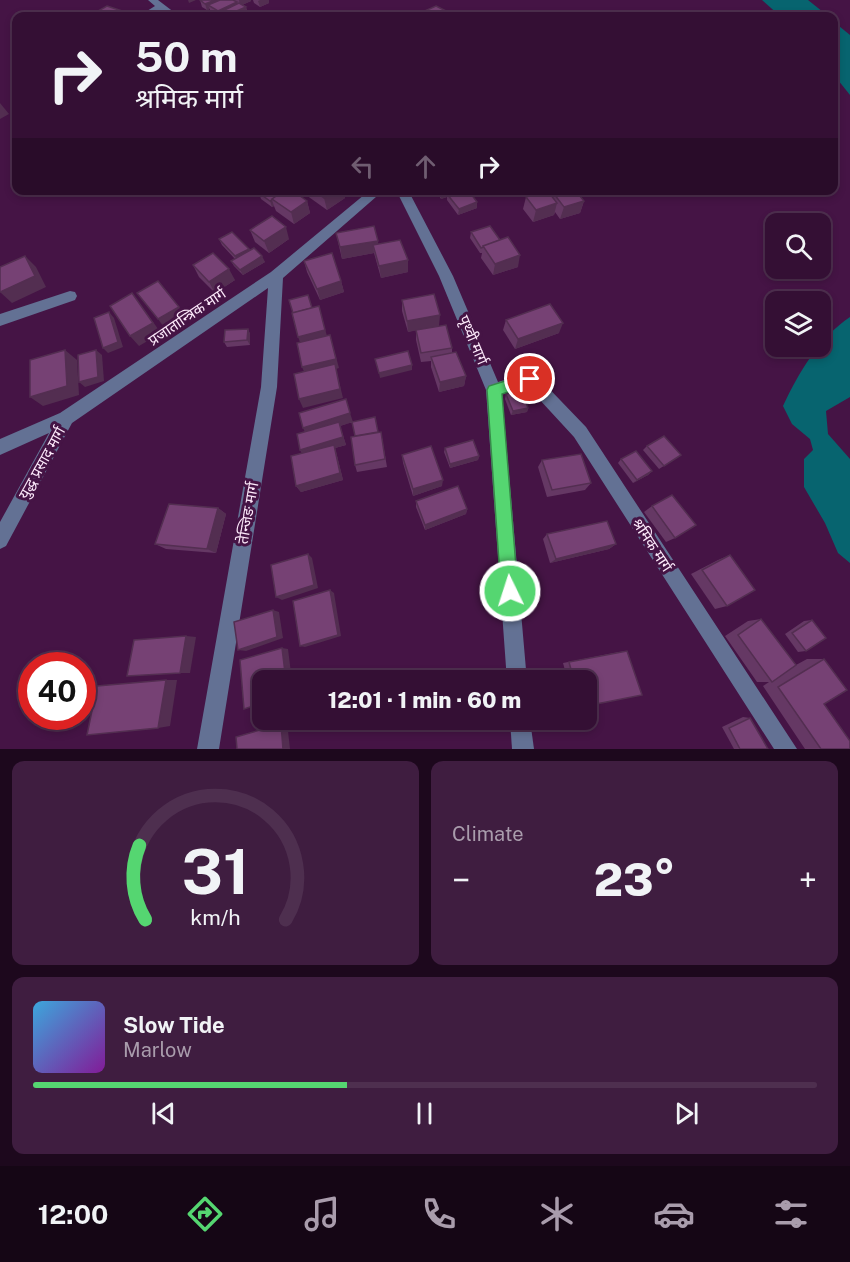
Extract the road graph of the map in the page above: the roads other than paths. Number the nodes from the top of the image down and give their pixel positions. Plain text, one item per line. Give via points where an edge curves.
1 (152, 0) edge
2 (159, 7) junction
3 (150, 12) edge
4 (168, 12) edge
5 (372, 195) edge
6 (405, 195) edge
7 (276, 276) junction
8 (70, 296) dead end
9 (0, 320) edge
10 (494, 390) junction
11 (66, 418) junction
12 (0, 447) edge
13 (0, 540) edge
14 (516, 670) edge
15 (521, 730) edge
16 (208, 749) edge
17 (523, 749) edge
18 (786, 749) edge

1 - 2 street
2 - 3 street
2 - 4 street
5 - 7 street, प्रजातान्त्रिक मार्ग
6 - 10 street, पृथ्वी मार्ग via 446,276
7 - 11 street, प्रजातान्त्रिक मार्ग
7 - 16 street, तेन्जिङ मार्ग via 269,387
8 - 9 street
10 - 14 street, पृथ्वी मार्ग
10 - 18 street, श्रमिक मार्ग via 530,379 580,432
11 - 12 street, प्रजातान्त्रिक मार्ग
11 - 13 street, युद्ध प्रसाद मार्ग
15 - 17 street

